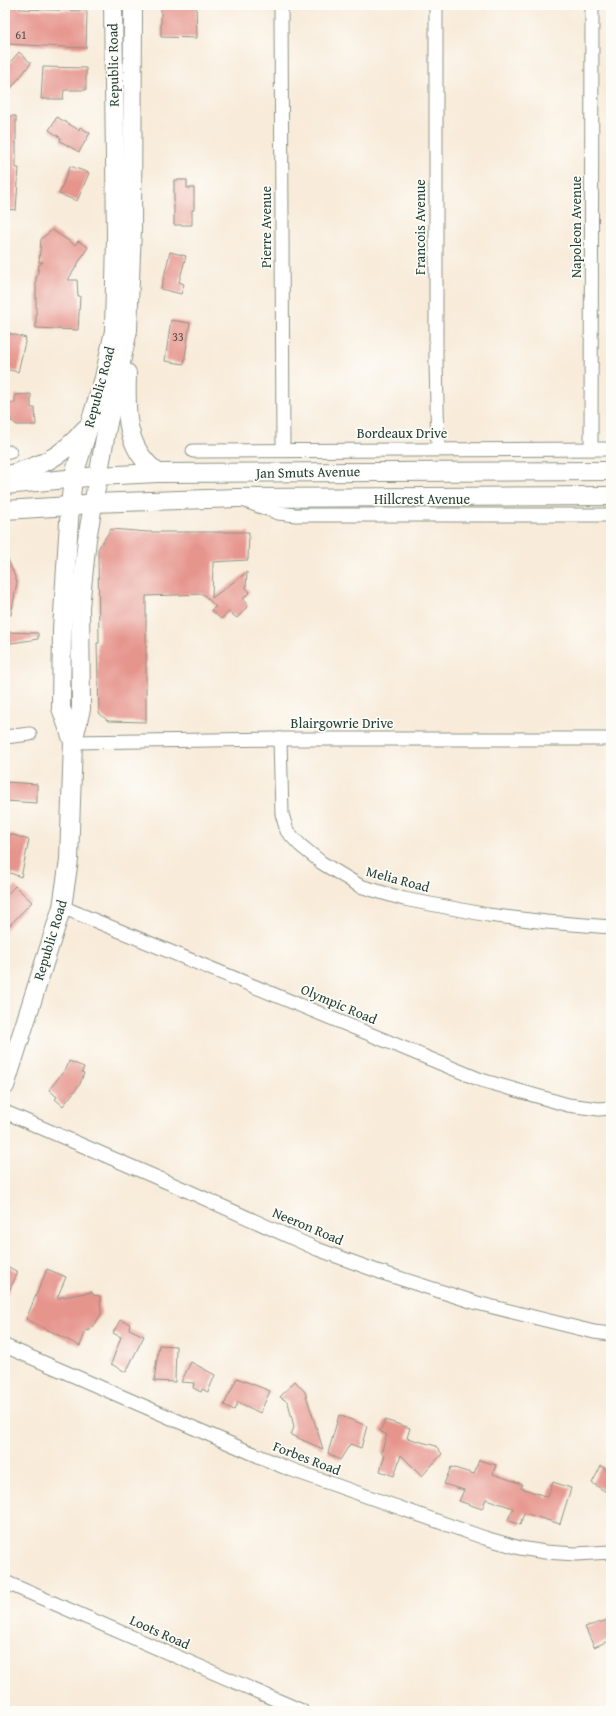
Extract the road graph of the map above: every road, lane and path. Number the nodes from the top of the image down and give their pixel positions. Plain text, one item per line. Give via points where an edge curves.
1 (113, 5) edge
2 (133, 5) edge
3 (281, 5) edge
4 (436, 5) edge
5 (592, 5) edge
6 (128, 330) junction
7 (89, 424) junction
8 (591, 448) junction
9 (438, 449) junction
10 (611, 449) edge
11 (283, 450) junction
12 (192, 451) dead end
13 (611, 471) edge
14 (158, 473) junction
15 (5, 476) edge
16 (98, 476) junction
17 (73, 478) junction
18 (5, 485) edge
19 (611, 496) edge
20 (237, 498) junction
21 (93, 503) junction
22 (70, 506) junction
23 (5, 510) edge
24 (611, 514) edge
25 (30, 734) dead end
26 (5, 736) edge
27 (611, 738) edge
28 (280, 739) junction
29 (73, 742) junction
30 (62, 906) junction
31 (611, 927) edge
32 (5, 1086) edge
33 (611, 1108) edge
34 (5, 1112) edge
35 (611, 1334) edge
36 (5, 1346) edge
37 (611, 1552) edge
38 (5, 1582) edge
39 (302, 1711) edge

1 - 7 main road, Republic Road via 116,236 114,331 104,378
2 - 6 main road, Republic Road via 132,229
3 - 11 street, Pierre Avenue
4 - 9 street, Francois Avenue
5 - 8 street, Napoleon Avenue
6 - 14 main road via 128,423 131,437 139,453 147,465
6 - 16 main road, Republic Road
7 - 15 main road via 63,452 43,464
7 - 17 main road, Republic Road
8 - 9 street, Bordeaux Drive
8 - 10 street, Bordeaux Drive
9 - 11 street, Bordeaux Drive
11 - 12 street, Bordeaux Drive
13 - 14 main road, Jan Smuts Avenue
14 - 16 main road, Jan Smuts Avenue
16 - 17 main road, Jan Smuts Avenue
16 - 21 main road, Republic Road
17 - 18 main road, Jan Smuts Avenue
17 - 22 main road, Republic Road
19 - 20 main road, Jan Smuts Avenue
20 - 21 main road, Jan Smuts Avenue
20 - 24 street, Hillcrest Avenue via 278,513 296,515
21 - 22 main road, Jan Smuts Avenue
21 - 29 main road, Republic Road via 80,607 81,709
22 - 23 main road, Jan Smuts Avenue
22 - 29 main road, Republic Road via 62,629 61,708
25 - 26 street
27 - 28 street, Blairgowrie Drive
28 - 29 street, Blairgowrie Drive
28 - 31 street, Melia Road via 282,814 287,831 322,863 360,886 404,899 488,915
29 - 30 main road, Republic Road via 69,860
30 - 32 main road, Republic Road
30 - 33 street, Olympic Road via 481,1080 568,1105
34 - 35 street, Neeron Road via 316,1249 373,1270 477,1303
36 - 37 street, Forbes Road via 284,1467 470,1532 520,1548 545,1552
38 - 39 street, Loots Road

